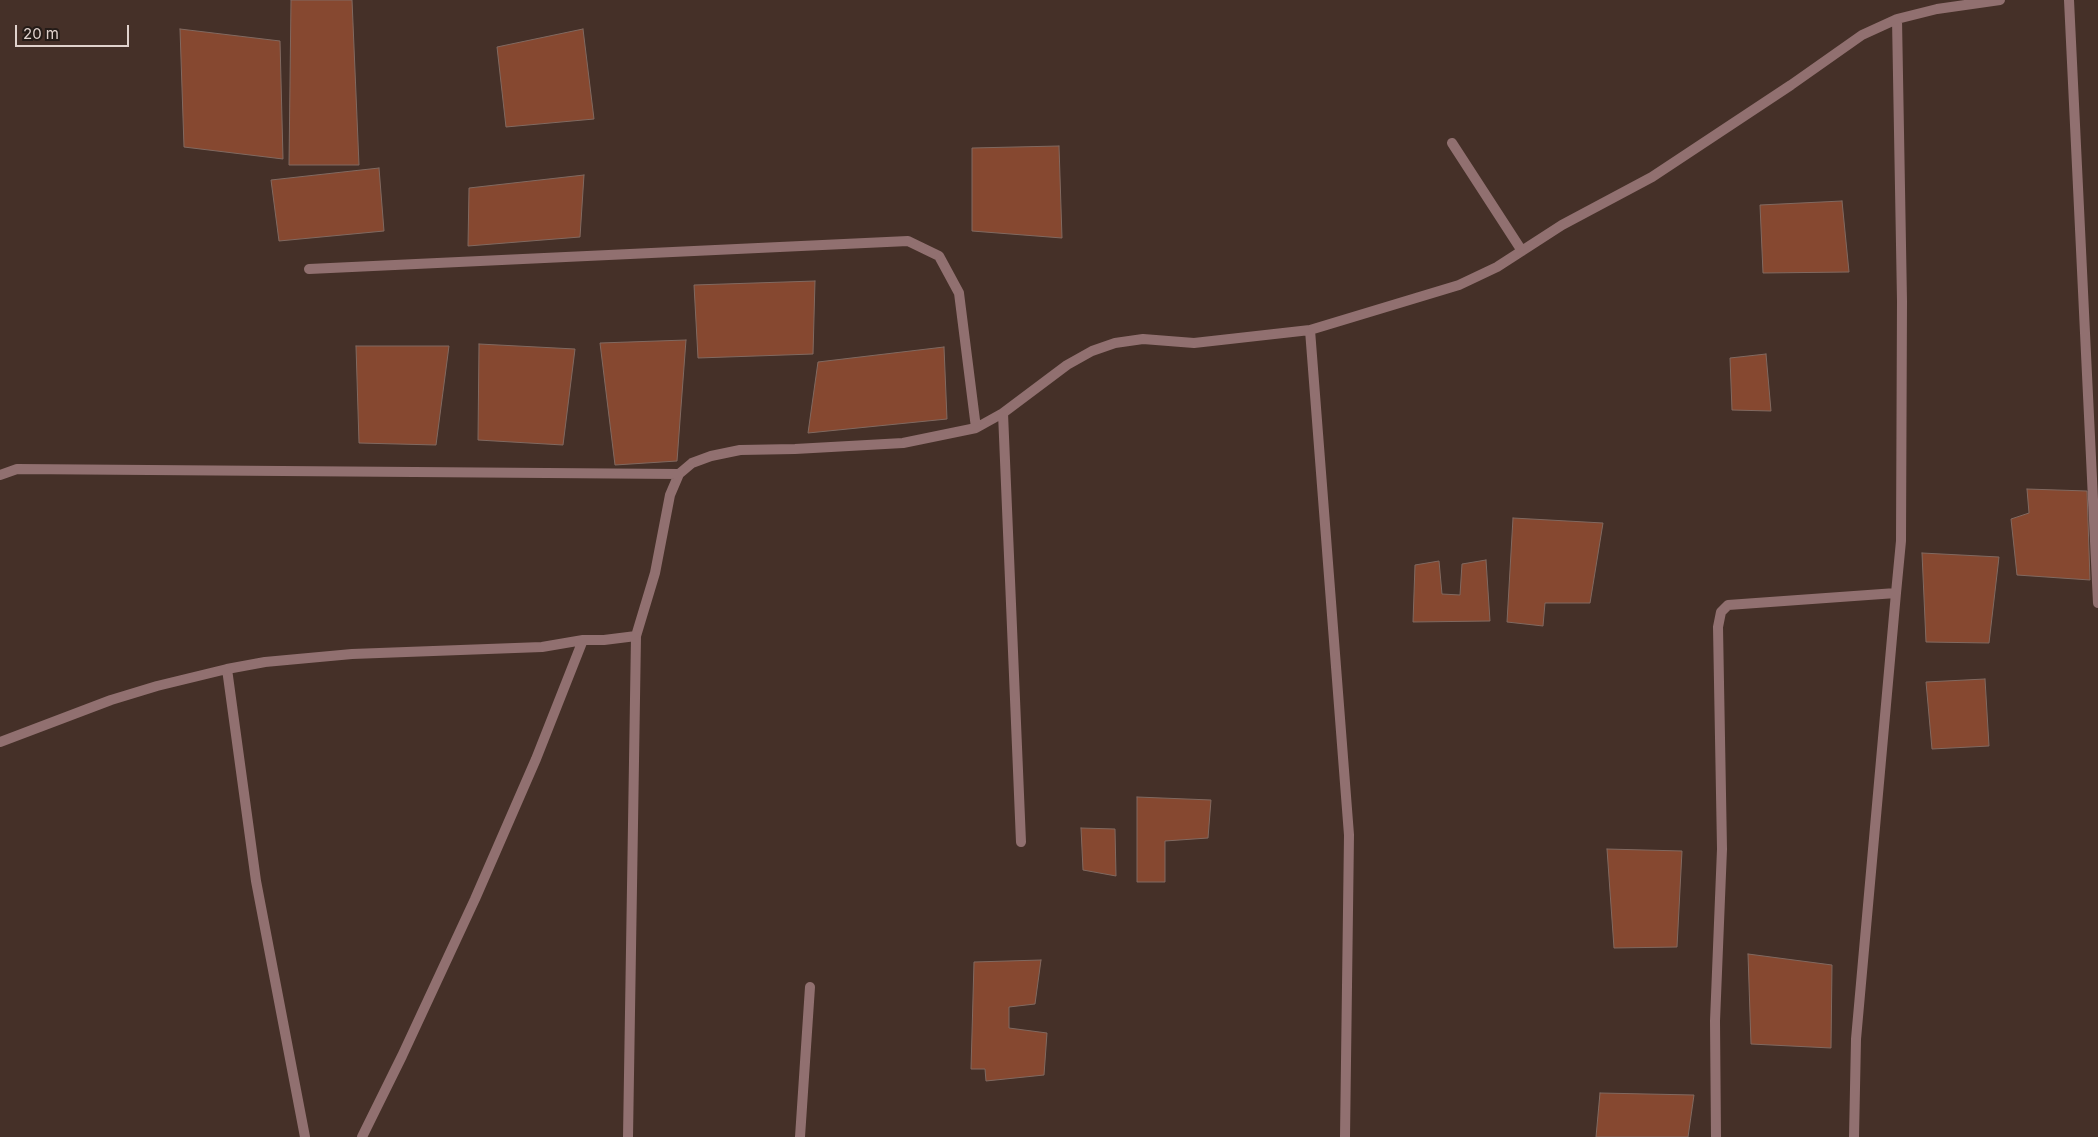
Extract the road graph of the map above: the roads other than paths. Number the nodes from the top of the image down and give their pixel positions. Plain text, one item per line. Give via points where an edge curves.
1 (2000, 0) edge
2 (2069, 0) edge
3 (1897, 19) junction
4 (1452, 143) dead end
5 (1522, 252) junction
6 (309, 269) dead end
7 (1310, 330) junction
8 (1003, 413) junction
9 (976, 428) junction
10 (680, 474) junction
11 (0, 475) edge
12 (1896, 593) junction
13 (2098, 603) edge
14 (636, 636) junction
15 (583, 640) junction
16 (227, 669) junction
17 (0, 742) edge
18 (1020, 842) dead end
19 (810, 987) dead end
20 (306, 1137) edge
21 (362, 1137) edge
22 (628, 1137) edge
23 (800, 1137) edge
24 (1345, 1137) edge
25 (1716, 1137) edge
26 (1854, 1137) edge

1 - 3 street via 1964,4
2 - 13 street
3 - 5 street via 1862,35 1652,177 1562,224
3 - 12 street via 1902,300 1901,542
4 - 5 street
5 - 7 street via 1459,285
6 - 9 street via 908,241 939,256 959,293
7 - 8 street via 1194,343 1143,338 1115,343 1067,365
7 - 24 street via 1349,835
8 - 9 street
8 - 18 street
9 - 10 street via 903,443 740,450 692,463
10 - 11 street via 17,469
10 - 14 street via 670,495 655,572
12 - 25 street via 1728,605 1721,612 1718,627 1722,849 1715,1021
12 - 26 street via 1856,1039
14 - 15 street
14 - 22 street
15 - 16 street via 542,647 298,658
15 - 21 street via 482,882
16 - 17 street via 111,700
16 - 20 street via 256,881
19 - 23 street

